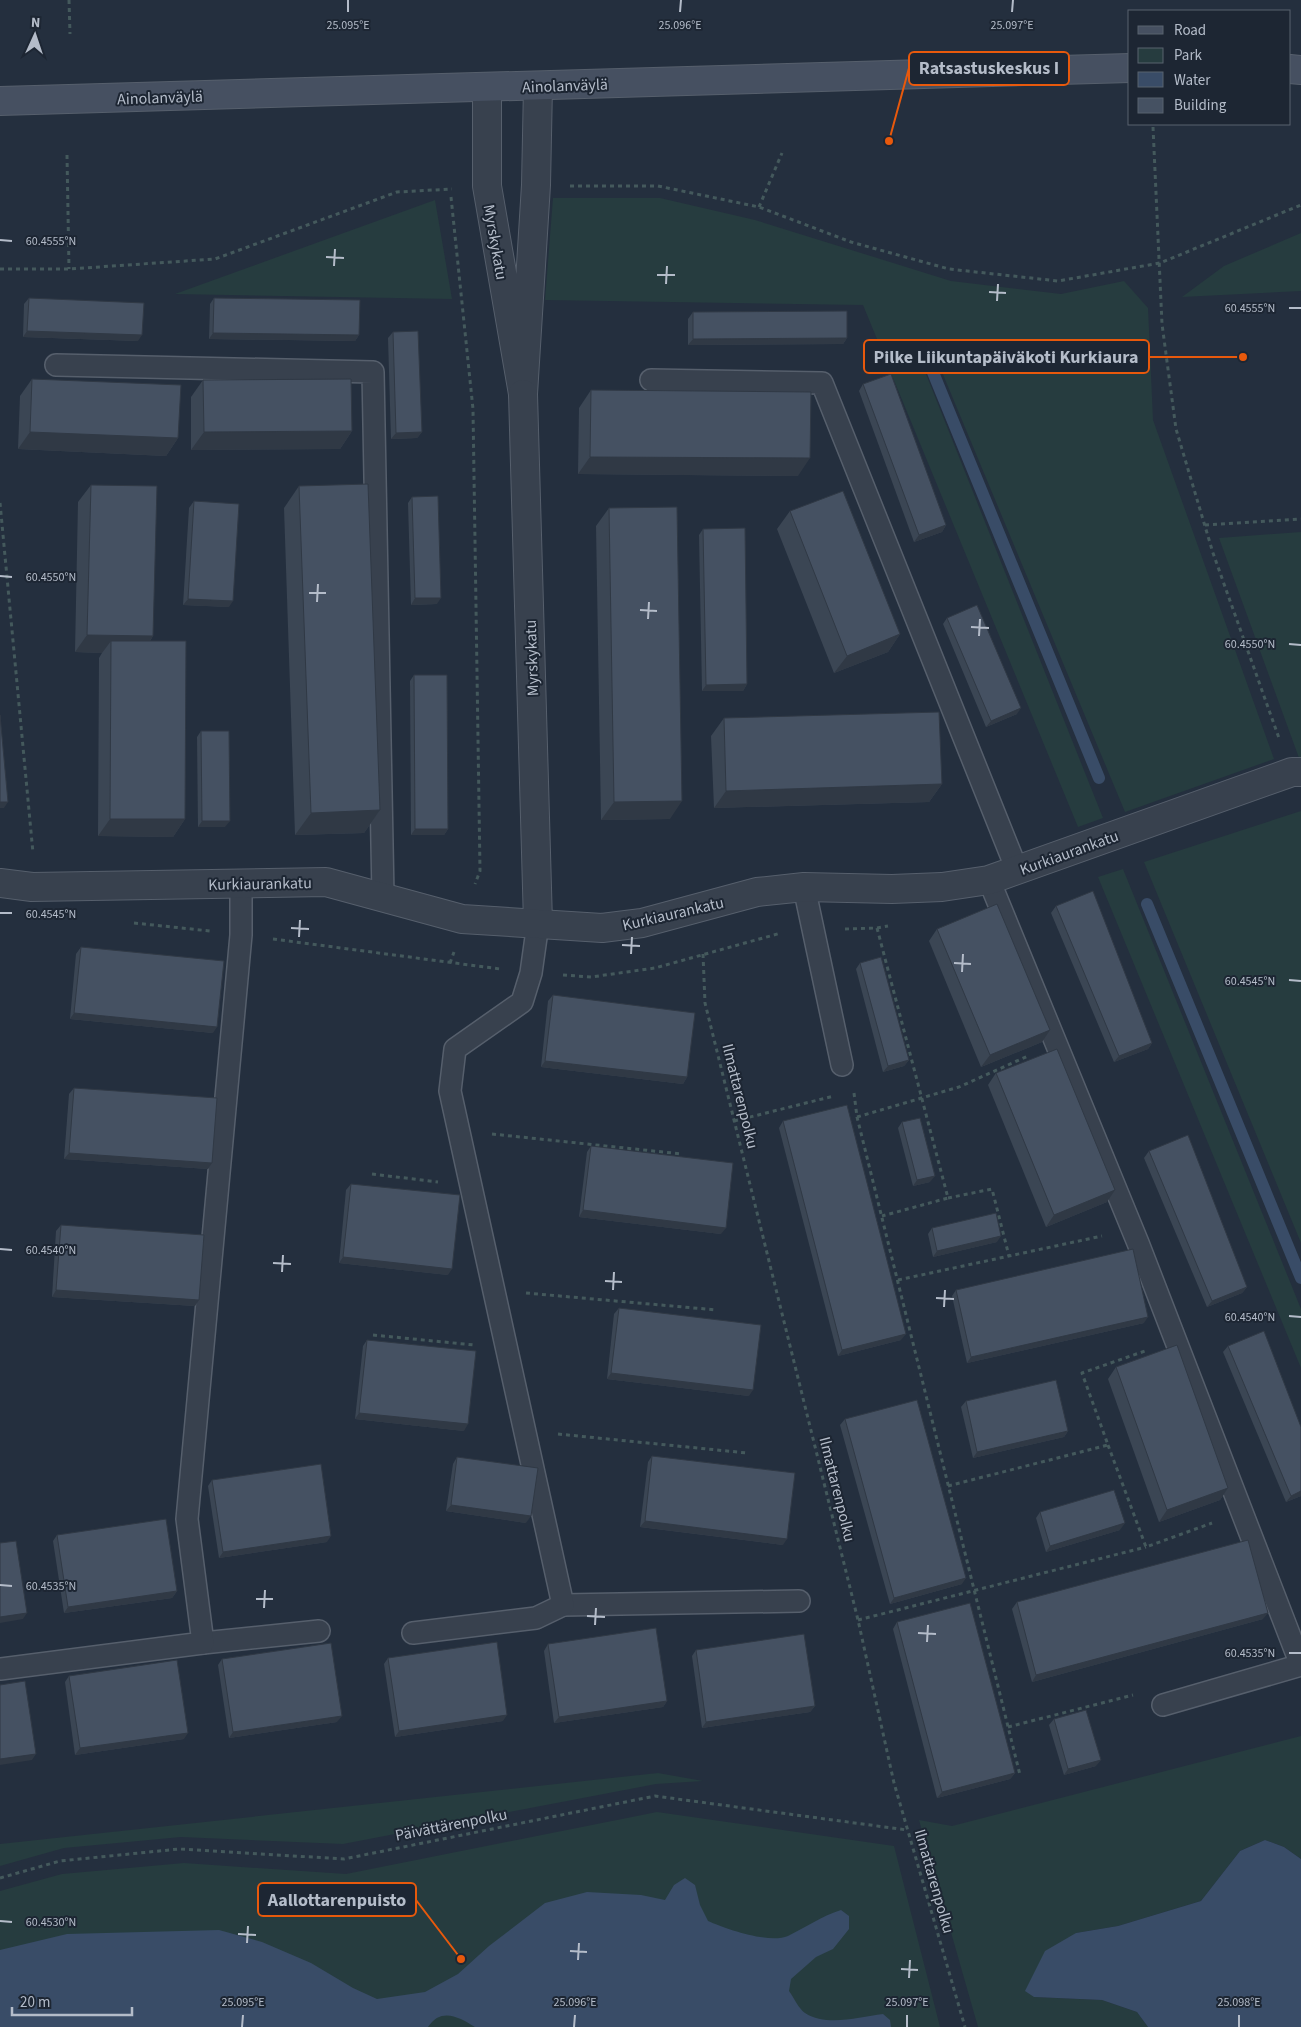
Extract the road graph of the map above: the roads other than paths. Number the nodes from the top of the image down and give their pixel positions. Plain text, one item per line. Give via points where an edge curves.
1 (1128, 68) edge
2 (538, 86) junction
3 (487, 88) junction
4 (0, 101) edge
5 (56, 365) dead end
6 (651, 380) dead end
7 (523, 394) junction
8 (1296, 772) edge
9 (1017, 870) junction
10 (989, 880) junction
11 (241, 882) junction
12 (0, 883) edge
13 (804, 887) junction
14 (383, 896) junction
15 (538, 923) junction
16 (842, 1065) dead end
17 (799, 1601) dead end
18 (563, 1605) junction
19 (319, 1632) dead end
20 (413, 1633) dead end
21 (202, 1643) junction
22 (0, 1668) edge
23 (1163, 1705) road end

1 - 2 main road, Ainolanväylä
2 - 3 main road, Ainolanväylä
2 - 7 street, Myrskykatu via 536,185
3 - 4 main road, Ainolanväylä
3 - 7 street, Myrskykatu via 486,186
5 - 14 lane via 373,372
6 - 9 lane via 822,383
7 - 15 street, Myrskykatu
8 - 9 street, Kurkiaurankatu
9 - 10 street, Kurkiaurankatu
10 - 13 street, Kurkiaurankatu via 942,887 892,889
10 - 23 lane via 1176,1339 1301,1665
11 - 12 street, Kurkiaurankatu via 32,887
11 - 14 street, Kurkiaurankatu via 326,882
11 - 21 lane via 241,935 187,1519
13 - 15 street, Kurkiaurankatu via 757,892 642,923 602,928
13 - 16 lane
14 - 15 street, Kurkiaurankatu via 462,919
15 - 18 lane via 531,973 522,1002 455,1050 450,1091
17 - 18 lane
18 - 20 lane via 536,1618
19 - 21 lane
21 - 22 lane

